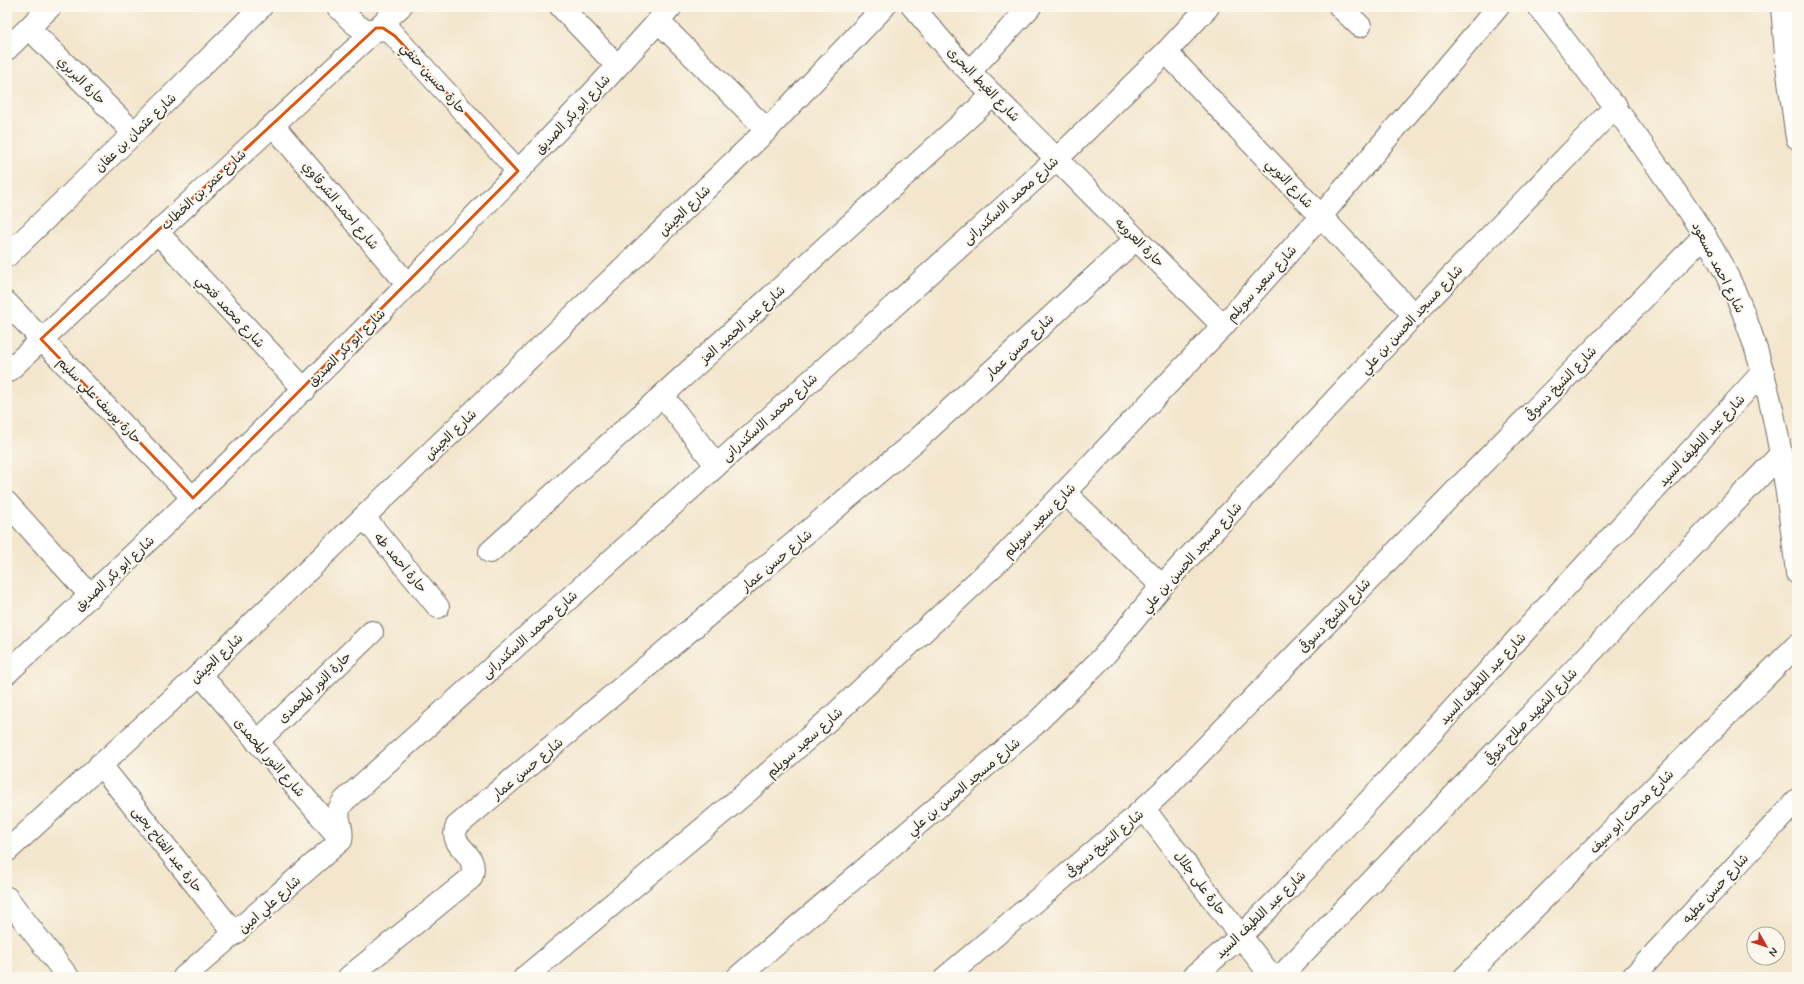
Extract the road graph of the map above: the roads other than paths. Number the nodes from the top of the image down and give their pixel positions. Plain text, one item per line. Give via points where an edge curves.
1 (50, 7) edge
2 (262, 7) edge
3 (338, 7) edge
4 (400, 7) edge
5 (561, 7) edge
6 (884, 7) edge
7 (913, 7) edge
8 (1030, 7) edge
9 (1208, 7) edge
10 (1340, 7) edge
11 (1498, 7) edge
12 (1538, 7) edge
13 (1782, 7) edge
14 (665, 14) edge
15 (1360, 26) dead end
16 (29, 28) junction
17 (376, 28) junction
18 (7, 49) edge
19 (1166, 52) junction
20 (617, 66) junction
21 (970, 71) junction
22 (993, 95) junction
23 (1616, 106) junction
24 (273, 125) junction
25 (767, 130) junction
26 (134, 133) junction
27 (1797, 138) edge
28 (1057, 159) junction
29 (518, 171) junction
30 (1321, 216) junction
31 (157, 232) junction
32 (1705, 234) junction
33 (1136, 238) junction
34 (7, 256) edge
35 (408, 284) junction
36 (7, 303) edge
37 (1414, 315) junction
38 (1223, 326) junction
39 (41, 339) junction
40 (7, 372) edge
41 (1763, 372) junction
42 (305, 390) junction
43 (662, 396) junction
44 (1780, 455) junction
45 (716, 465) junction
46 (1065, 493) junction
47 (193, 498) junction
48 (7, 503) edge
49 (364, 517) junction
50 (490, 552) dead end
51 (1797, 573) edge
52 (1162, 586) junction
53 (91, 596) junction
54 (438, 607) dead end
55 (372, 632) dead end
56 (1797, 645) edge
57 (7, 673) edge
58 (200, 674) junction
59 (257, 742) junction
60 (100, 764) junction
61 (1797, 800) edge
62 (1144, 809) junction
63 (340, 833) junction
64 (7, 851) edge
65 (7, 898) edge
66 (235, 934) junction
67 (1241, 936) junction
68 (68, 977) edge
69 (184, 977) edge
70 (348, 977) edge
71 (525, 977) edge
72 (738, 977) edge
73 (946, 977) edge
74 (1193, 977) edge
75 (1272, 977) edge
76 (1280, 977) edge
77 (1465, 977) edge
78 (1633, 977) edge

1 - 16 street
2 - 26 street, شارع عثمان بن عفان
3 - 17 street, حارة حسين حنفي via 362,28
4 - 17 street, شارع عمر بن الخطاب
5 - 20 street
6 - 25 street, شارع الجيش
7 - 21 street, شارع الغيط البحرى
8 - 21 street
9 - 19 street, شارع محمد الاسكندرانى
10 - 15 street
11 - 30 street, شارع سعيد سويلم
12 - 23 street, شارع احمد مسعود
13 - 27 street
14 - 20 street, شارع ابو بكر الصديق
14 - 25 street
16 - 18 street
16 - 26 street, حارة البربري
17 - 24 street, شارع عمر بن الخطاب
17 - 29 street, حارة حسين حنفي via 383,28 395,36
19 - 28 street, شارع محمد الاسكندرانى
19 - 30 street, شارع النوبي
20 - 29 street, شارع ابو بكر الصديق
21 - 22 street, شارع الغيط البحرى
22 - 28 street, شارع الغيط البحرى
22 - 43 street, شارع عبد الحميد العز
23 - 32 street, شارع احمد مسعود
23 - 37 street, شارع مسجد الحسن بن علي
24 - 31 street, شارع عمر بن الخطاب
24 - 35 street, شارع احمد الشرقاوي
25 - 49 street, شارع الجيش
26 - 34 street, شارع عثمان بن عفان
28 - 33 street, حارة العروبه
28 - 45 street, شارع محمد الاسكندرانى
29 - 35 street, شارع ابو بكر الصديق
30 - 37 street, شارع النوبي
30 - 38 street, شارع سعيد سويلم
31 - 39 street, شارع عمر بن الخطاب
31 - 42 street, شارع محمد فتحي
32 - 41 street, شارع احمد مسعود via 1739,302
32 - 62 street, شارع الشيخ دسوقى
33 - 38 street, حارة العروبه
33 - 70 street, شارع حسن عمار via 908,447 457,826 454,832 456,839 473,861 474,870 471,878
35 - 42 street, شارع ابو بكر الصديق
36 - 39 street, حارة يوسف علي سليم
37 - 52 street, شارع مسجد الحسن بن علي
38 - 46 street, شارع سعيد سويلم
39 - 40 street, شارع عمر بن الخطاب
39 - 47 street, حارة يوسف علي سليم
41 - 44 street, شارع احمد مسعود
41 - 67 street, شارع عبد اللطيف السيد via 1287,890
42 - 47 street, شارع ابو بكر الصديق
43 - 45 street
43 - 50 street, شارع عبد الحميد العز
44 - 51 street, شارع احمد مسعود
44 - 76 street, شارع الشهيد صلاح شوقي
45 - 63 street, شارع محمد الاسكندرانى via 344,800 337,813
46 - 52 street
46 - 71 street, شارع سعيد سويلم via 1001,559 833,716 747,792
47 - 53 street, شارع ابو بكر الصديق
48 - 53 street
49 - 54 street, حارة احمد طه
49 - 58 street, شارع الجيش
52 - 72 street, شارع مسجد الحسن بن علي via 1103,657 1034,726
53 - 57 street, شارع ابو بكر الصديق
55 - 59 street, حارة النور المحمدى
56 - 77 street, شارع مدحت ابو سيف
58 - 59 street, شارع النور المحمدى
58 - 60 street, شارع الجيش
59 - 63 street, شارع النور المحمدى
60 - 64 street, شارع الجيش
60 - 66 street, حارة عبد الفتاح يحيى
61 - 78 street, شارع حسن عطيه
62 - 67 street, حارة على جلال
62 - 73 street, شارع الشيخ دسوقى
63 - 66 street, شارع علي امين
65 - 68 street
66 - 69 street, شارع علي امين
67 - 74 street, شارع عبد اللطيف السيد
67 - 75 street, حارة على جلال

